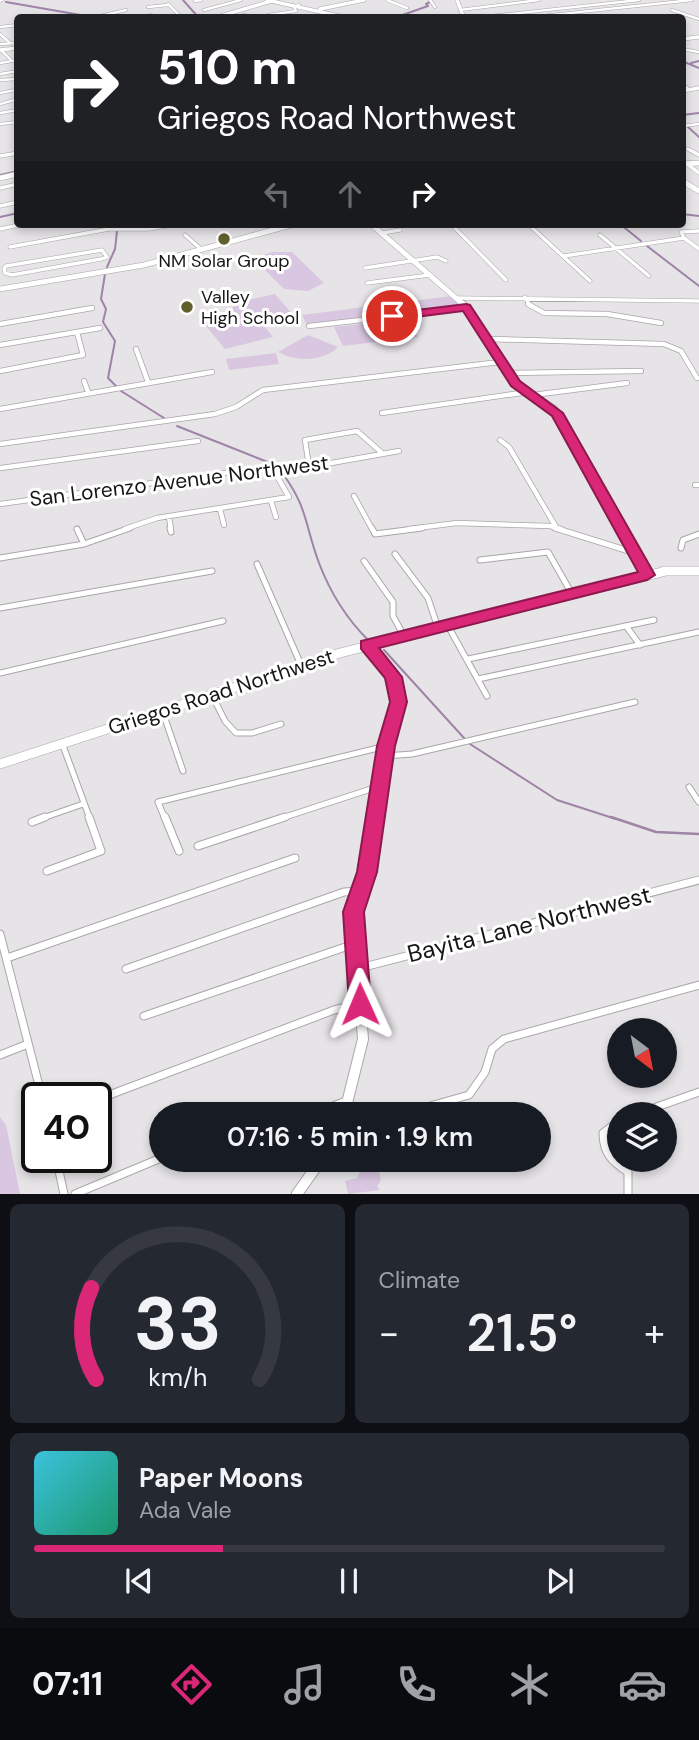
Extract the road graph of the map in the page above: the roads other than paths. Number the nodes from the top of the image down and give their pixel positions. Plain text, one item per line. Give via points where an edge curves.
1 (201, 0) edge
2 (241, 0) edge
3 (269, 0) edge
4 (286, 0) edge
5 (364, 0) edge
6 (387, 0) edge
7 (430, 0) edge
8 (457, 0) edge
9 (539, 0) edge
10 (613, 0) edge
11 (639, 0) edge
12 (692, 0) edge
13 (195, 1) edge
14 (278, 2) edge
15 (617, 3) junction
16 (299, 5) junction
17 (148, 7) dead end
18 (407, 8) dead end
19 (435, 8) dead end
20 (624, 8) junction
21 (317, 9) junction
22 (126, 10) dead end
23 (204, 10) dead end
24 (460, 10) junction
25 (672, 10) dead end
26 (228, 13) edge
27 (631, 13) dead end
28 (108, 14) edge
29 (179, 14) edge
30 (275, 14) edge
31 (335, 14) edge
32 (462, 14) edge
33 (502, 14) edge
34 (564, 14) edge
35 (683, 14) edge
36 (686, 15) edge
37 (699, 17) edge
38 (694, 18) junction
39 (686, 19) edge
40 (9, 32) dead end
41 (0, 34) edge
42 (14, 38) edge
43 (6, 39) junction
44 (10, 43) junction
45 (0, 44) edge
46 (14, 44) edge
47 (0, 50) edge
48 (686, 50) edge
49 (694, 51) junction
50 (699, 52) edge
51 (690, 56) dead end
52 (12, 61) joint
53 (0, 63) edge
54 (686, 87) edge
55 (699, 88) edge
56 (686, 90) edge
57 (690, 90) junction
58 (688, 149) dead end
59 (699, 155) edge
60 (1, 178) edge
61 (14, 185) edge
62 (9, 186) junction
63 (0, 188) edge
64 (90, 228) edge
65 (140, 228) edge
66 (178, 228) edge
67 (281, 228) edge
68 (376, 228) edge
69 (455, 228) edge
70 (532, 228) edge
71 (400, 230) dead end
72 (699, 231) edge
73 (94, 232) junction
74 (382, 233) junction
75 (600, 235) dead end
76 (684, 238) junction
77 (10, 247) dead end
78 (617, 249) junction
79 (699, 249) edge
80 (202, 250) junction
81 (564, 256) junction
82 (414, 260) junction
83 (446, 261) dead end
84 (365, 268) dead end
85 (36, 271) junction
86 (430, 275) junction
87 (649, 276) dead end
88 (506, 280) dead end
89 (40, 281) junction
90 (590, 281) dead end
91 (367, 283) dead end
92 (0, 289) edge
93 (524, 297) junction
94 (458, 298) junction
95 (699, 301) edge
96 (92, 308) dead end
97 (466, 308) junction
98 (661, 323) dead end
99 (0, 324) edge
100 (309, 326) dead end
101 (100, 328) dead end
102 (77, 332) junction
103 (488, 339) junction
104 (0, 345) edge
105 (136, 349) dead end
106 (500, 362) junction
107 (0, 371) edge
108 (641, 371) dead end
109 (212, 372) dead end
110 (508, 373) junction
111 (697, 378) dead end
112 (84, 381) dead end
113 (148, 382) junction
114 (627, 383) dead end
115 (88, 392) junction
116 (531, 393) junction
117 (0, 408) edge
118 (382, 413) dead end
119 (500, 440) dead end
120 (198, 441) dead end
121 (0, 444) edge
122 (399, 450) dead end
123 (381, 452) junction
124 (309, 466) junction
125 (0, 468) edge
126 (275, 473) junction
127 (354, 496) dead end
128 (271, 500) junction
129 (0, 504) edge
130 (220, 509) junction
131 (169, 517) junction
132 (276, 517) dead end
133 (224, 525) dead end
134 (556, 527) junction
135 (77, 529) dead end
136 (171, 533) dead end
137 (699, 534) edge
138 (84, 544) junction
139 (681, 548) dead end
140 (395, 554) dead end
141 (635, 554) junction
142 (0, 558) edge
143 (480, 560) dead end
144 (364, 561) dead end
145 (257, 564) dead end
146 (699, 570) edge
147 (212, 571) dead end
148 (646, 574) junction
149 (572, 594) junction
150 (0, 608) edge
151 (654, 620) dead end
152 (223, 621) dead end
153 (448, 626) junction
154 (626, 626) junction
155 (438, 628) junction
156 (699, 632) edge
157 (404, 636) junction
158 (367, 645) junction
159 (640, 645) junction
160 (468, 659) junction
161 (301, 665) junction
162 (0, 673) edge
163 (478, 679) junction
164 (212, 695) junction
165 (487, 696) dead end
166 (635, 702) dead end
167 (162, 710) junction
168 (281, 724) dead end
169 (62, 743) junction
170 (386, 751) junction
171 (0, 764) edge
172 (183, 771) dead end
173 (380, 786) junction
174 (689, 787) dead end
175 (699, 802) edge
176 (83, 804) junction
177 (32, 822) dead end
178 (198, 846) dead end
179 (179, 851) dead end
180 (295, 858) dead end
181 (47, 871) dead end
182 (699, 880) edge
183 (360, 891) junction
184 (0, 934) edge
185 (357, 943) junction
186 (7, 958) junction
187 (360, 968) junction
188 (127, 969) dead end
189 (699, 985) edge
190 (360, 1004) junction
191 (144, 1016) dead end
192 (28, 1044) junction
193 (0, 1055) edge
194 (38, 1082) edge
195 (699, 1091) edge
196 (112, 1094) edge
197 (348, 1100) joint
198 (343, 1102) edge
199 (444, 1102) edge
200 (669, 1102) edge
201 (607, 1130) edge
202 (607, 1155) edge
203 (149, 1163) edge
204 (313, 1172) edge
205 (628, 1172) edge
206 (59, 1173) edge
207 (64, 1194) edge
208 (75, 1194) edge
209 (297, 1194) edge
210 (628, 1194) edge

1 - 13 street
2 - 23 street
3 - 14 street
3 - 26 street
4 - 14 street
5 - 21 street
6 - 18 street
7 - 19 street
8 - 24 street
9 - 24 street
10 - 15 street
11 - 15 street
12 - 20 street
14 - 16 street
15 - 20 street
15 - 33 street
16 - 21 street
16 - 30 street via 294,7 296,11
17 - 29 street via 168,4
20 - 27 street
20 - 34 street
21 - 31 street
22 - 28 street
24 - 32 street
25 - 35 street
36 - 38 street
37 - 38 street
38 - 39 street
40 - 41 street
41 - 43 street
42 - 43 street
43 - 44 street
44 - 45 street
44 - 46 street
47 - 52 street
48 - 49 street
49 - 50 street
49 - 51 street
52 - 53 street
54 - 57 street
55 - 57 street
56 - 57 street
58 - 59 street
60 - 62 street
61 - 62 street
62 - 63 street
64 - 73 street
65 - 73 street
66 - 80 street
67 - 80 street
68 - 74 street
69 - 88 street
70 - 81 street
71 - 74 street
72 - 76 street via 681,232
73 - 77 street
74 - 82 street
75 - 78 street
76 - 78 street
76 - 79 street
78 - 81 street
78 - 87 street
80 - 89 street via 140,266
81 - 90 street
82 - 83 street via 438,257
82 - 84 street
82 - 86 street
85 - 85 street via 107,257 102,250 4,269 8,275
85 - 89 street
86 - 91 street
86 - 94 street
89 - 92 street
93 - 94 street
93 - 95 street
93 - 98 street via 528,305 544,313 607,314
94 - 97 street
96 - 99 street
97 - 100 street
97 - 103 street
101 - 102 street
102 - 104 street
102 - 107 street via 83,355
103 - 106 street
103 - 111 street via 664,344 681,351
105 - 113 street
106 - 110 street
106 - 121 street via 262,390 215,414
108 - 110 street
109 - 113 street
110 - 116 street
112 - 115 street
113 - 115 street
114 - 116 street
115 - 117 street
116 - 118 street
116 - 141 street via 557,413
119 - 134 street via 509,447
120 - 125 street
122 - 123 street, San Lorenzo Avenue Northwest
123 - 124 street, San Lorenzo Avenue Northwest
123 - 124 street via 357,431 305,440
124 - 126 street, San Lorenzo Avenue Northwest
126 - 128 street via 289,497
126 - 129 street, San Lorenzo Avenue Northwest via 261,468
127 - 134 street via 375,534 457,523
128 - 130 street
128 - 132 street
130 - 131 street
130 - 133 street
131 - 136 street
131 - 138 street
134 - 141 street
135 - 138 street
137 - 139 street via 683,540
138 - 142 street
140 - 155 street via 428,598
141 - 148 street
143 - 149 street via 548,552
144 - 157 street via 393,602 393,616
145 - 161 street
146 - 148 street, Griegos Road Northwest
147 - 150 street
148 - 149 street, Griegos Road Northwest
149 - 153 street, Griegos Road Northwest
151 - 154 street
152 - 162 street
153 - 155 street, Griegos Road Northwest
153 - 160 street
154 - 159 street
154 - 160 street
155 - 157 street, Griegos Road Northwest
156 - 159 street
157 - 158 street, Griegos Road Northwest
158 - 161 street, Griegos Road Northwest
158 - 170 street via 386,664 398,689
159 - 163 street
160 - 163 street
161 - 164 street, Griegos Road Northwest
163 - 165 street
164 - 167 street, Griegos Road Northwest
164 - 168 street via 235,735
166 - 170 street via 397,757
167 - 169 street, Griegos Road Northwest
167 - 172 street
169 - 171 street, Griegos Road Northwest
169 - 176 street
170 - 173 street
170 - 179 street via 158,802
173 - 178 street
173 - 183 street
174 - 175 street
176 - 177 street
176 - 181 street via 101,851
180 - 186 street
182 - 187 street, Bayita Lane Northwest
183 - 185 street via 353,912
183 - 188 street via 344,892
184 - 186 street
185 - 187 street
185 - 191 street
186 - 192 street
187 - 190 street
189 - 199 street via 504,1038 492,1049 485,1072 469,1095
190 - 196 street
190 - 197 street via 363,1039
192 - 193 street
192 - 194 street
195 - 200 street
197 - 198 street
201 - 202 street via 603,1133
203 - 208 street
204 - 209 street
205 - 210 street
206 - 207 street

